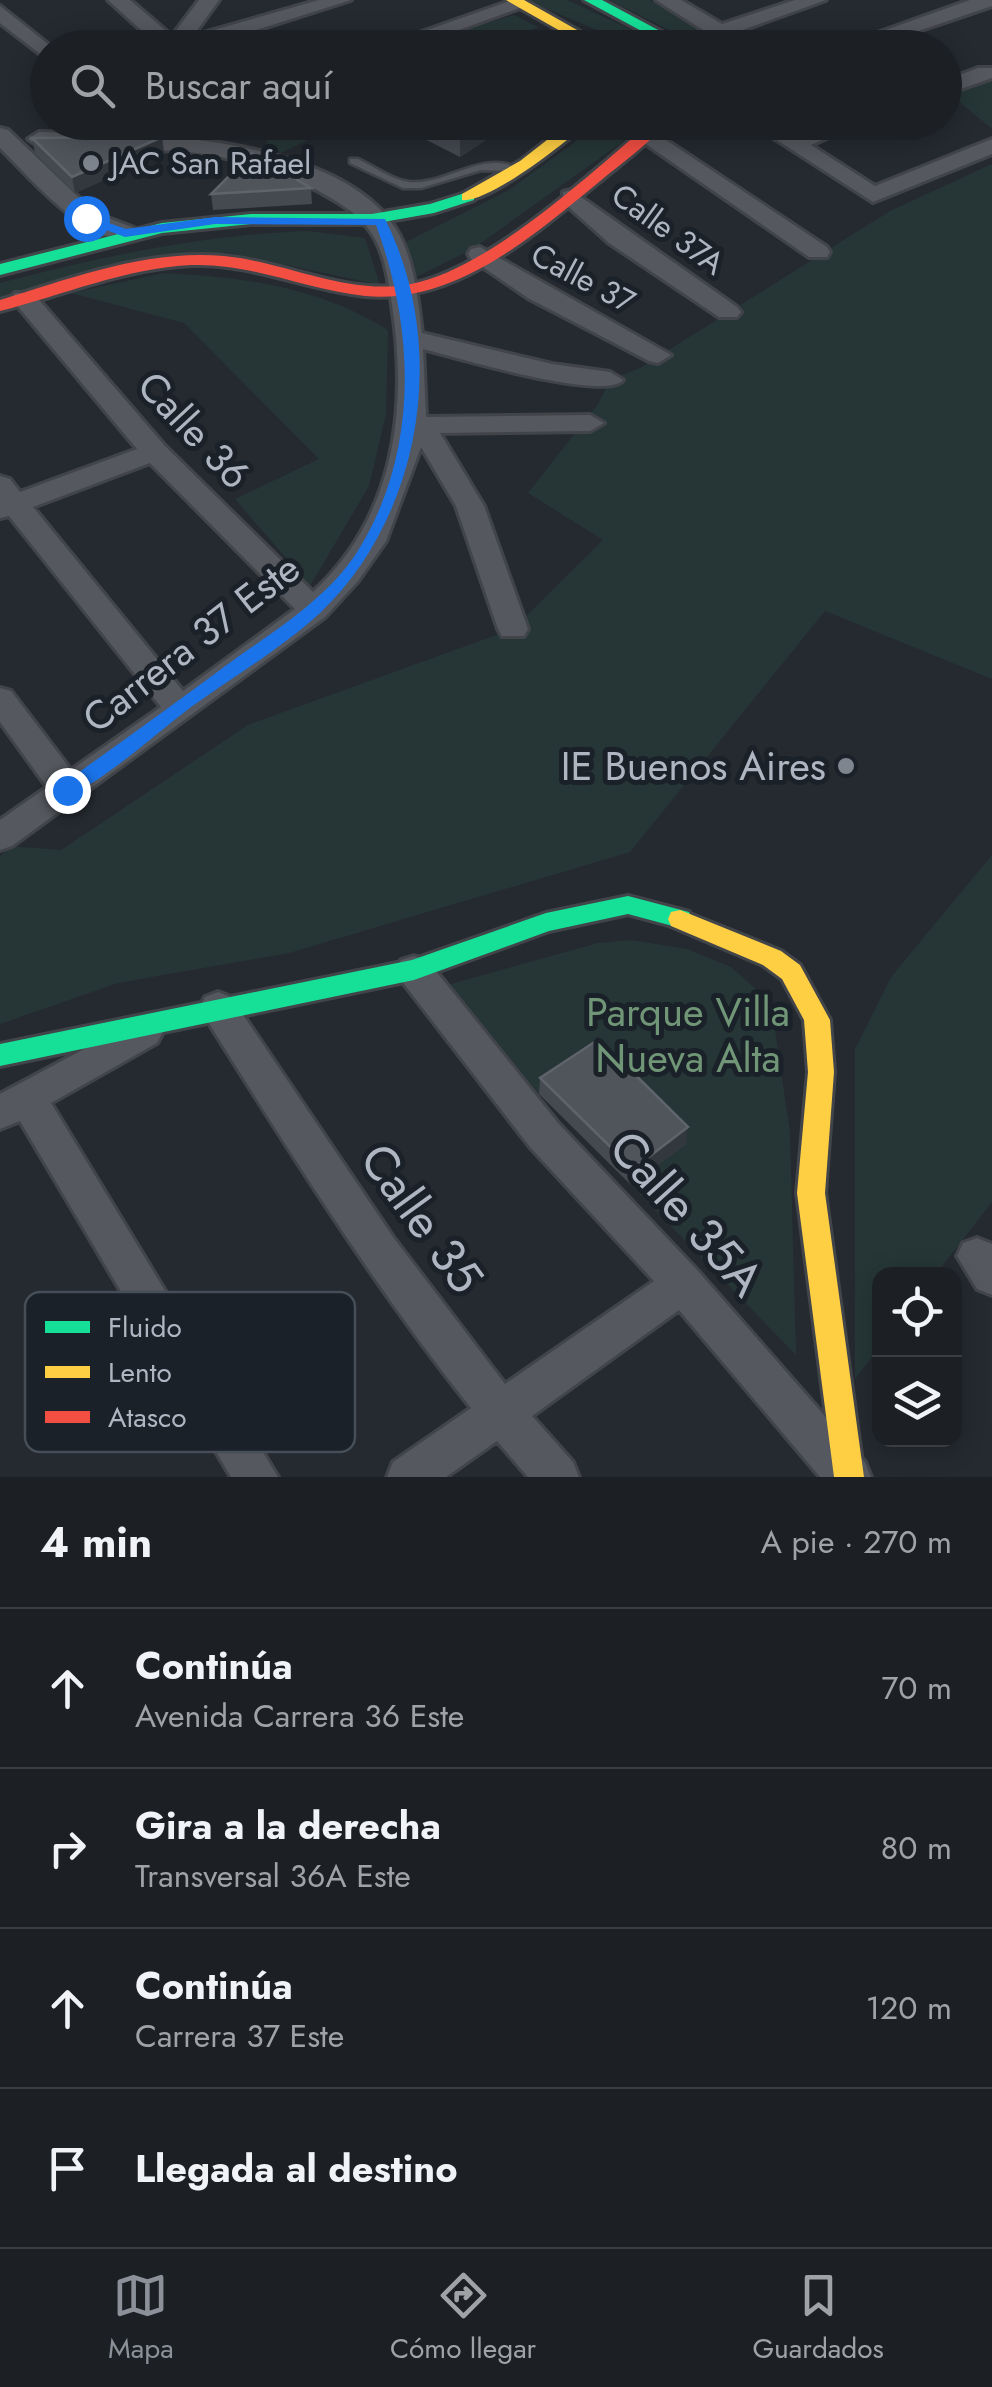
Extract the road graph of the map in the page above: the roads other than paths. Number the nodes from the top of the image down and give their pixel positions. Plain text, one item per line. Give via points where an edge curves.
1 (118, 0) edge
2 (209, 0) edge
3 (341, 0) edge
4 (591, 0) edge
5 (666, 0) edge
6 (816, 0) edge
7 (990, 0) edge
8 (517, 2) edge
9 (0, 12) edge
10 (153, 30) edge
11 (187, 30) edge
12 (237, 30) edge
13 (437, 30) edge
14 (569, 30) edge
15 (651, 30) edge
16 (718, 30) edge
17 (723, 30) edge
18 (899, 30) edge
19 (30, 38) edge
20 (986, 73) dead end
21 (962, 82) edge
22 (76, 140) joint
23 (558, 140) edge
24 (641, 140) edge
25 (670, 140) edge
26 (787, 140) edge
27 (804, 140) edge
28 (4, 144) edge
29 (793, 144) junction
30 (992, 146) edge
31 (354, 161) dead end
32 (522, 169) junction
33 (570, 197) junction
34 (380, 222) junction
35 (125, 233) junction
36 (818, 252) dead end
37 (480, 254) junction
38 (0, 270) edge
39 (403, 293) junction
40 (12, 302) edge
41 (728, 312) dead end
42 (410, 338) junction
43 (658, 355) dead end
44 (610, 380) dead end
45 (590, 423) dead end
46 (417, 425) junction
47 (156, 452) junction
48 (5, 499) edge
49 (314, 610) junction
50 (513, 629) dead end
51 (0, 700) edge
52 (180, 709) junction
53 (67, 790) junction
54 (0, 837) edge
55 (414, 970) junction
56 (218, 1008) junction
57 (171, 1017) junction
58 (0, 1055) edge
59 (14, 1106) edge
60 (683, 1284) junction
61 (135, 1292) edge
62 (499, 1414) junction
63 (240, 1452) edge
64 (256, 1477) edge
65 (409, 1477) edge
66 (557, 1477) edge
67 (849, 1477) edge

1 - 10 street
2 - 11 street
3 - 12 street
4 - 15 street
5 - 16 street
6 - 17 street
7 - 18 street
8 - 13 street
8 - 14 street
9 - 19 street
20 - 21 street
22 - 28 street
22 - 34 street via 188,141 290,166
23 - 32 street
24 - 33 street
25 - 36 street
26 - 29 street
27 - 29 street
28 - 35 street via 86,218
29 - 30 street via 873,195
31 - 32 lane via 403,185 480,167
32 - 34 street via 468,201
33 - 37 street
33 - 41 street, Calle 37A
34 - 35 street via 215,221
34 - 39 street
35 - 38 street
37 - 39 street via 448,279
37 - 43 street, Calle 37 via 537,293
39 - 40 street via 362,294 223,261 136,268
39 - 42 street
40 - 47 street, Calle 36
42 - 44 street
42 - 46 street
45 - 46 street
46 - 49 street, Carrera 37 Este via 365,552
46 - 50 street via 470,506
47 - 48 street
47 - 49 street, Calle 36
48 - 52 street via 46,536
49 - 52 street, Carrera 37 Este
51 - 53 street
52 - 53 street, Carrera 37 Este
53 - 54 street, Carrera 37 Este
55 - 56 street
55 - 60 street, Calle 35A via 544,1134
55 - 67 street via 546,922 628,905 690,921 791,972 817,1020 821,1049 811,1194
56 - 57 street
56 - 62 street, Calle 35 via 341,1198
57 - 58 street
57 - 59 street
59 - 61 street
60 - 62 street
60 - 67 street, Calle 35A
62 - 65 street
62 - 66 street, Calle 35
63 - 64 street

